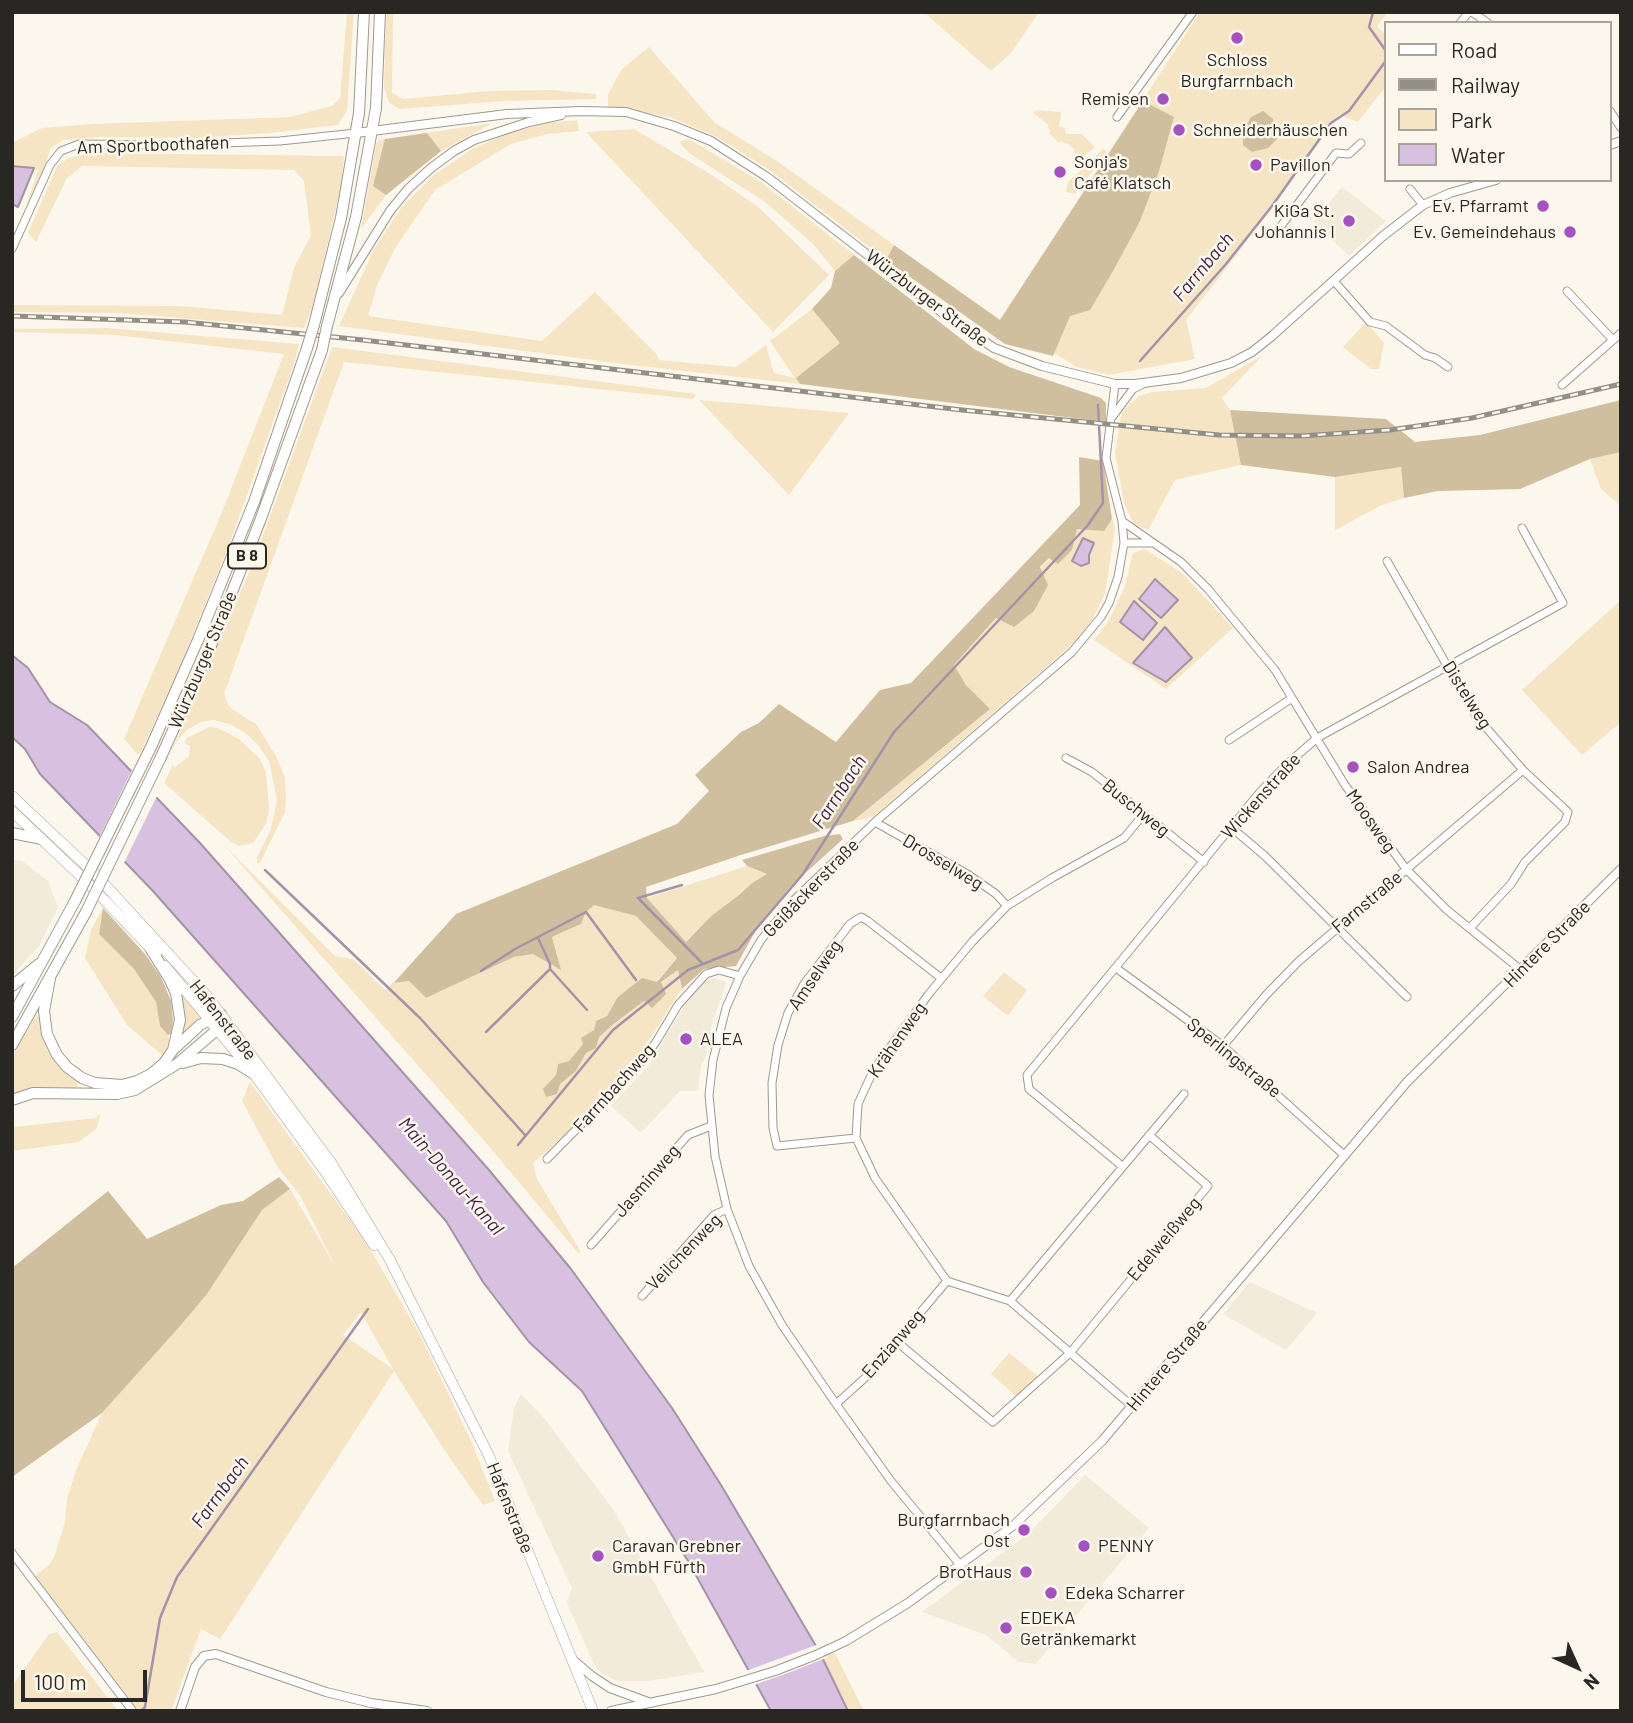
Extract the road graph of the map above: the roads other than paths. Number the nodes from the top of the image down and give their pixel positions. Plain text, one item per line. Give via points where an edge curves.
1 (364, 12) edge
2 (380, 12) edge
3 (1193, 12) edge
4 (581, 111) junction
5 (1117, 117) dead end
6 (372, 131) junction
7 (356, 133) junction
8 (1361, 143) dead end
9 (1489, 182) edge
10 (1410, 189) dead end
11 (1423, 205) junction
12 (1275, 234) dead end
13 (12, 249) edge
14 (1334, 281) junction
15 (1567, 291) dead end
16 (334, 300) junction
17 (1621, 333) edge
18 (1613, 340) junction
19 (1448, 367) dead end
20 (1146, 383) junction
21 (1115, 384) junction
22 (1562, 385) dead end
23 (1111, 419) junction
24 (1122, 521) junction
25 (1522, 528) dead end
26 (1124, 543) junction
27 (1151, 543) junction
28 (1387, 561) dead end
29 (1448, 667) junction
30 (1292, 698) junction
31 (1317, 738) junction
32 (1229, 740) dead end
33 (1066, 758) dead end
34 (1523, 770) junction
35 (12, 796) edge
36 (12, 811) edge
37 (1143, 815) junction
38 (875, 822) junction
39 (1232, 828) junction
40 (12, 833) edge
41 (42, 839) junction
42 (1203, 862) junction
43 (1406, 869) junction
44 (1621, 869) edge
45 (1007, 906) junction
46 (1336, 928) junction
47 (1470, 928) junction
48 (150, 948) junction
49 (46, 957) junction
50 (1116, 968) junction
51 (1521, 970) junction
52 (740, 976) junction
53 (50, 978) junction
54 (941, 978) junction
55 (12, 986) edge
56 (1407, 997) dead end
57 (12, 1017) edge
58 (219, 1021) junction
59 (12, 1045) edge
60 (1223, 1046) junction
61 (173, 1049) junction
62 (177, 1065) junction
63 (254, 1074) junction
64 (1184, 1094) dead end
65 (12, 1100) edge
66 (710, 1126) junction
67 (1149, 1135) junction
68 (856, 1138) junction
69 (1345, 1155) junction
70 (547, 1159) dead end
71 (1122, 1166) junction
72 (727, 1209) junction
73 (591, 1245) dead end
74 (395, 1273) junction
75 (947, 1281) junction
76 (642, 1296) dead end
77 (1010, 1301) junction
78 (897, 1342) junction
79 (1070, 1353) junction
80 (836, 1404) junction
81 (1132, 1406) junction
82 (12, 1553) edge
83 (961, 1566) junction
84 (572, 1658) junction
85 (651, 1703) junction
86 (132, 1710) edge
87 (180, 1711) edge
88 (428, 1711) edge
89 (593, 1711) edge
90 (611, 1711) edge

1 - 7 main road, Würzburger Straße / B 8
2 - 6 main road, Würzburger Straße / B 8
3 - 5 street
4 - 6 street, Würzburger Straße via 508,114
4 - 16 street via 529,122 454,151 408,189 390,211
4 - 21 street, Würzburger Straße via 626,113 711,141 767,177 994,348 1042,366
6 - 7 street
6 - 16 main road, Würzburger Straße / B 8
7 - 13 street, Am Sportboothafen via 267,141 79,144 61,151 50,165
7 - 49 main road, Würzburger Straße / B 8, bridge via 341,218 314,325 254,502 151,747
8 - 12 street via 1349,154 1336,153
9 - 11 street, Würzburger Straße
10 - 11 street
11 - 14 street, Würzburger Straße
14 - 19 street via 1370,322 1386,326
14 - 20 street, Würzburger Straße via 1252,352 1206,371
15 - 18 street
16 - 53 main road, Würzburger Straße / B 8, bridge via 260,521 210,648 86,912
17 - 18 street
18 - 22 street
20 - 21 street, Würzburger Straße
20 - 23 street, Geißäckerstraße via 1133,390
21 - 23 street, Geißäckerstraße
23 - 24 street, Geißäckerstraße via 1106,458
24 - 26 street, Geißäckerstraße
24 - 27 street, Moosweg
25 - 29 street, Wickenstraße via 1563,603
26 - 27 street
26 - 38 street, Geißäckerstraße via 1109,603 1084,639
27 - 30 street, Moosweg via 1181,562 1208,589 1275,670
28 - 29 street, Distelweg
29 - 31 street, Wickenstraße
29 - 34 street, Distelweg via 1476,716
30 - 31 street, Moosweg
30 - 32 street
31 - 39 street, Wickenstraße via 1285,766
31 - 43 street, Moosweg
33 - 37 street, Buschweg via 1092,772
34 - 43 street, Farnstraße
34 - 47 street, Distelweg via 1568,813 1565,822
35 - 58 main road, Hafenstraße via 160,943
36 - 41 main road, Hafenstraße
37 - 42 street, Buschweg
37 - 45 street, Krähenweg via 1124,838
38 - 45 street, Drosselweg via 969,875
38 - 52 street, Geißäckerstraße via 793,901 761,940
39 - 42 street, Wickenstraße
39 - 46 street
40 - 41 main road
41 - 48 main road, Hafenstraße
42 - 50 street, Wickenstraße
43 - 46 street, Farnstraße
43 - 47 street, Moosweg
44 - 51 street, Hintere Straße
45 - 54 street, Krähenweg
46 - 56 street
46 - 60 street, Farnstraße via 1282,978
47 - 51 street, Moosweg
48 - 58 main road, Hafenstraße
48 - 61 main road via 169,978 179,1008
49 - 55 main road
49 - 57 main road, Würzburger Straße / B 8
50 - 60 street, Sperlingstraße
50 - 71 street, Wickenstraße via 1027,1075 1029,1089
51 - 69 street, Hintere Straße via 1407,1082
52 - 66 street, Geißäckerstraße via 726,1008 713,1060
52 - 70 street, Farrnbachweg via 719,970 696,983 635,1070
53 - 59 main road, Würzburger Straße / B 8
53 - 61 main road via 44,1011 47,1034 57,1055 82,1078 109,1086 137,1081 164,1063
54 - 68 street, Krähenweg via 869,1078 858,1104
54 - 68 street, Amselweg via 861,917 850,924 804,984 788,1013 772,1083 777,1146
58 - 61 main road
58 - 62 main road
58 - 63 main road, Hafenstraße
58 - 74 main road, Hafenstraße via 332,1164
60 - 69 street, Sperlingstraße
62 - 63 main road via 201,1058 223,1059
62 - 65 main road via 144,1086 117,1094 33,1093
63 - 74 main road, Hafenstraße
64 - 67 street
66 - 72 street, Geißäckerstraße
66 - 73 street, Jasminweg via 688,1135
67 - 71 street
67 - 79 street, Edelweißweg via 1209,1186
68 - 75 street, Krähenweg via 875,1178
69 - 81 street, Hintere Straße
71 - 77 street
72 - 76 street, Veilchenweg via 714,1215
72 - 80 street, Geißäckerstraße via 770,1305
74 - 84 main road, Hafenstraße via 489,1456
75 - 77 street
75 - 78 street, Enzianweg
77 - 79 street
78 - 79 street via 993,1422
78 - 80 street, Enzianweg
79 - 81 street
80 - 83 street, Geißäckerstraße
81 - 83 street, Hintere Straße via 1071,1473
82 - 86 street
83 - 85 street, Hintere Straße via 846,1641 775,1671
84 - 85 street via 610,1688
84 - 89 main road, Hafenstraße
85 - 90 street, Hintere Straße
87 - 88 street via 195,1667 204,1656 216,1654 326,1692

